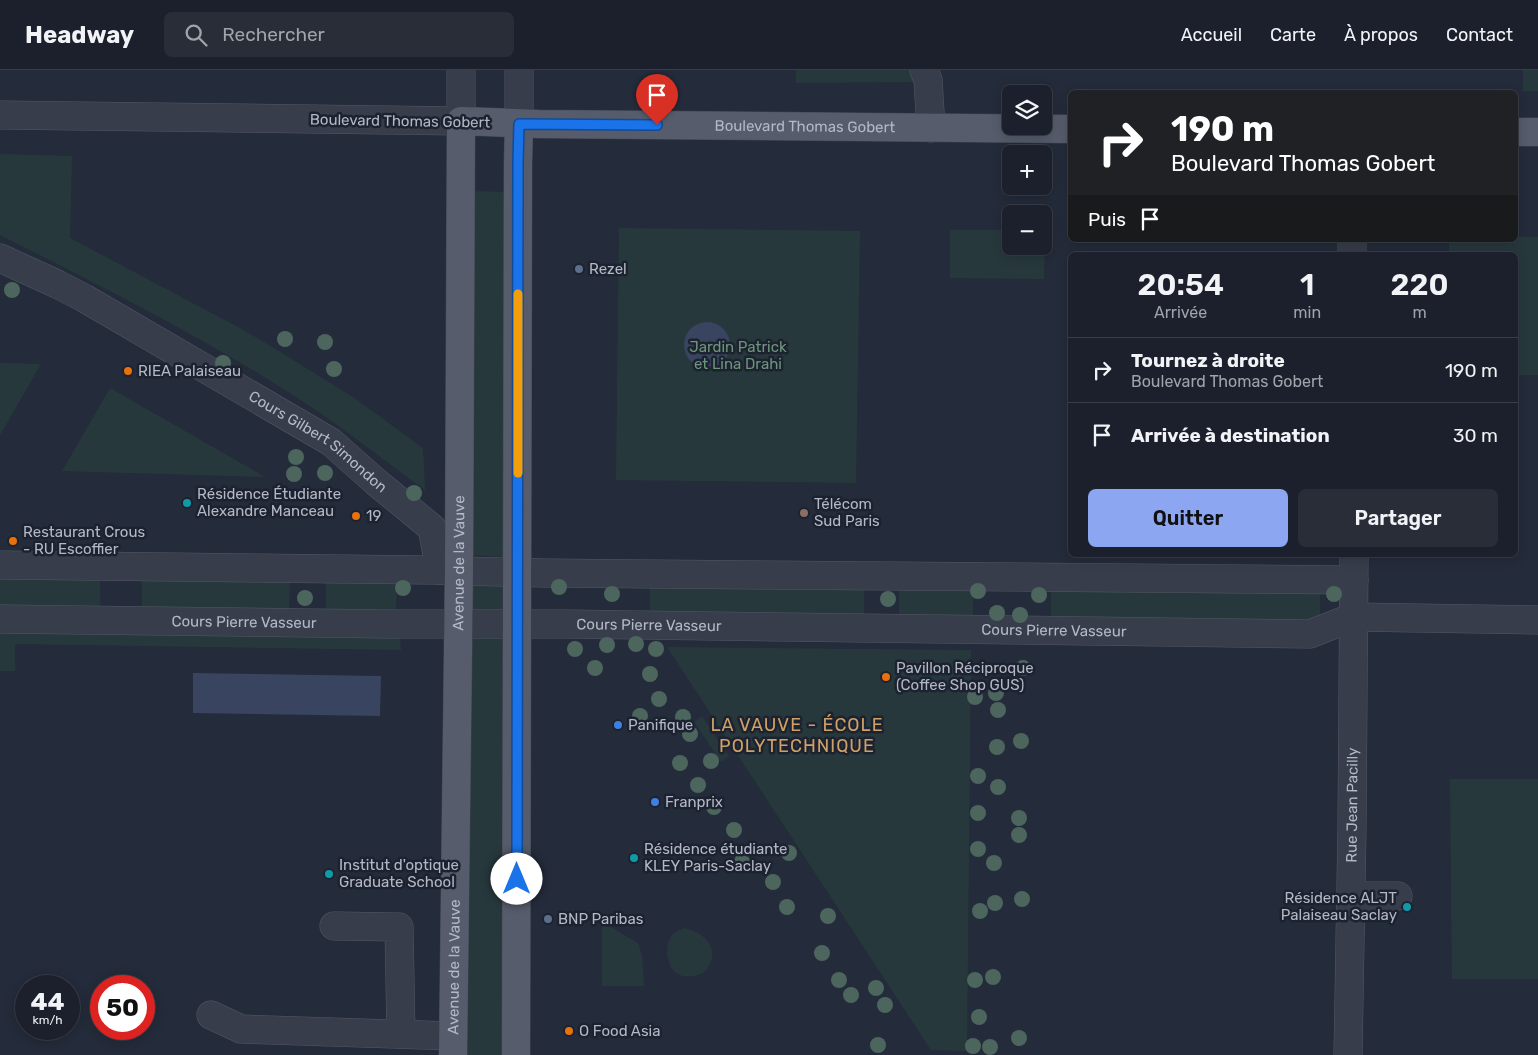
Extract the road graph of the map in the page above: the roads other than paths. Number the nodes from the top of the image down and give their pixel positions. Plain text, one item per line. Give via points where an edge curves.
1 (461, 70) edge
2 (519, 70) edge
3 (924, 70) edge
4 (0, 115) edge
5 (461, 122) junction
6 (519, 124) junction
7 (931, 128) junction
8 (1068, 129) edge
9 (1518, 132) edge
10 (1538, 132) edge
11 (0, 258) edge
12 (0, 565) edge
13 (1354, 567) edge
14 (450, 570) junction
15 (518, 572) junction
16 (1353, 617) junction
17 (0, 619) edge
18 (1538, 620) edge
19 (458, 624) junction
20 (518, 624) junction
21 (1351, 896) junction
22 (1398, 896) dead end
23 (334, 926) dead end
24 (211, 1015) dead end
25 (401, 1034) junction
26 (453, 1045) edge
27 (516, 1055) edge
28 (1348, 1055) edge

1 - 5 street, Avenue de la Vauve
2 - 6 street
3 - 7 street via 928,80
4 - 5 street, Boulevard Thomas Gobert
5 - 6 main road, Boulevard Thomas Gobert
5 - 14 main road, Avenue de la Vauve
6 - 7 main road, Boulevard Thomas Gobert
6 - 15 main road
7 - 8 main road, Boulevard Thomas Gobert
9 - 10 main road
11 - 14 street, Cours Gilbert Simondon via 84,298 332,442 432,528
12 - 14 street
13 - 15 street
13 - 16 street, Rue Jean Pacilly
14 - 15 street
14 - 19 main road, Avenue de la Vauve
15 - 20 main road
16 - 18 street, Cours Pierre Vasseur
16 - 20 street, Cours Pierre Vasseur via 1310,634
16 - 21 street, Rue Jean Pacilly
17 - 19 street, Cours Pierre Vasseur
19 - 20 street, Cours Pierre Vasseur
19 - 26 main road, Avenue de la Vauve
20 - 27 main road
21 - 22 street
21 - 28 street, Rue Jean Pacilly
23 - 25 street via 399,927
24 - 25 street via 241,1029
25 - 26 street

